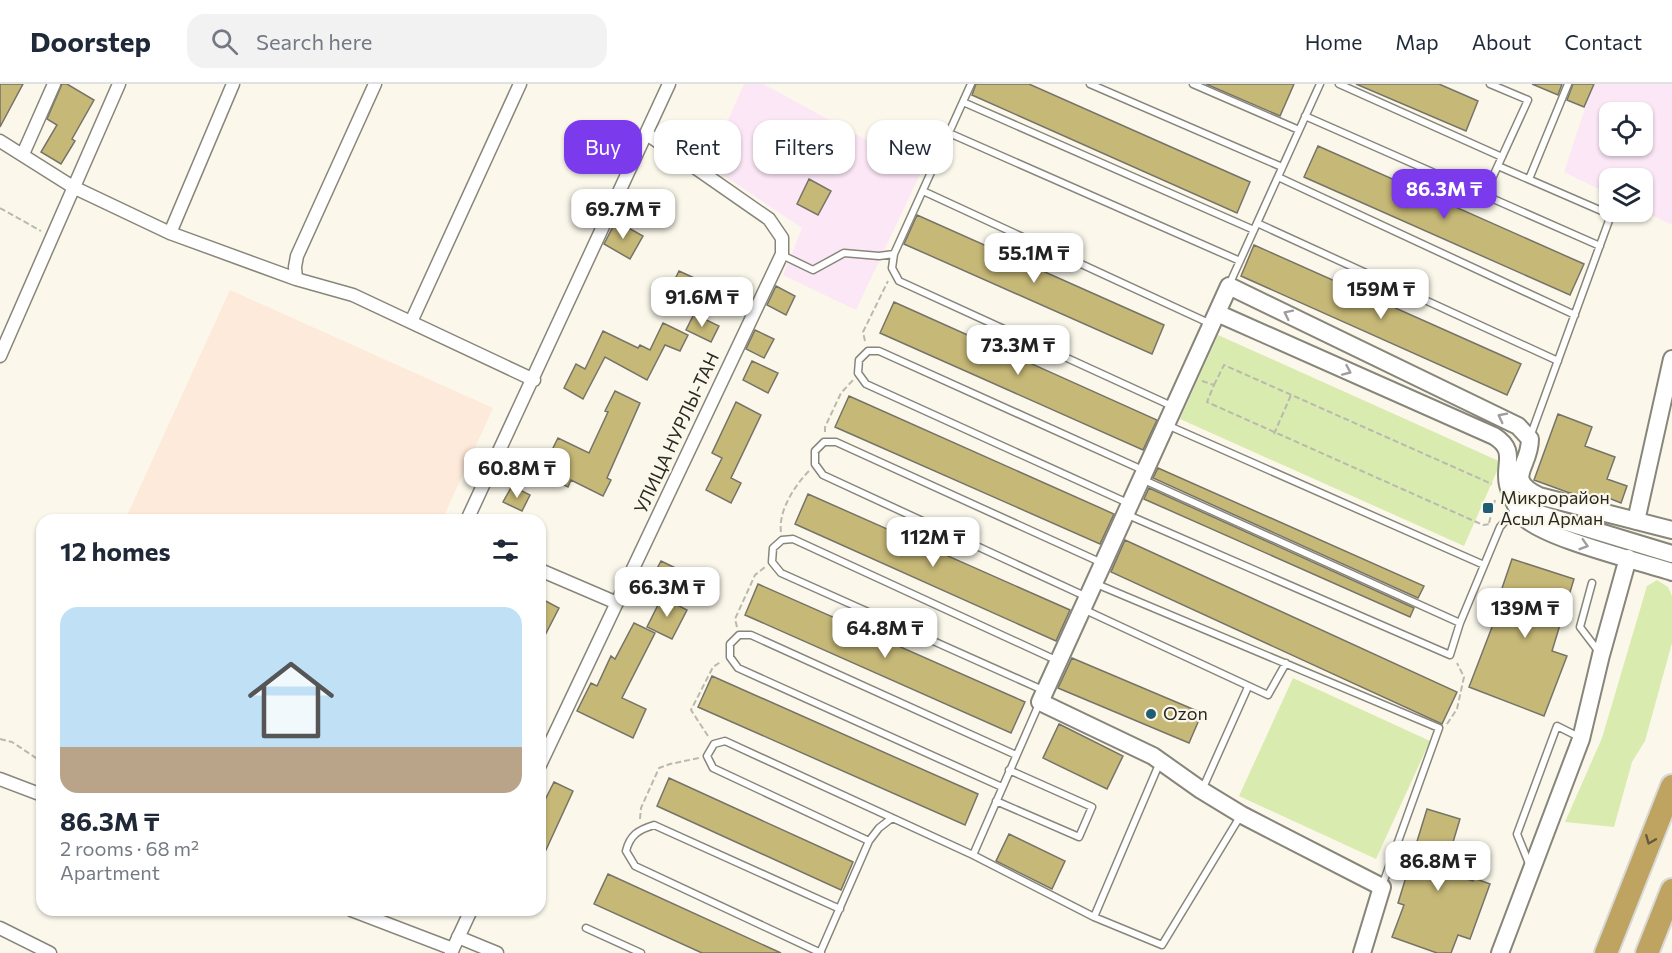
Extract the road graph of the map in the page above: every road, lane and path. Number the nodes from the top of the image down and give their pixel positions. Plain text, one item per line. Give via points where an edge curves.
1 (54, 84) edge
2 (119, 84) edge
3 (233, 84) edge
4 (375, 84) edge
5 (520, 84) edge
6 (669, 84) edge
7 (971, 84) edge
8 (1090, 84) edge
9 (1192, 84) edge
10 (1320, 84) edge
11 (1339, 84) edge
12 (1490, 84) edge
13 (1568, 84) edge
14 (963, 102) junction
15 (1305, 116) junction
16 (953, 124) edge
17 (1299, 130) junction
18 (647, 134) junction
19 (953, 135) edge
20 (0, 141) edge
21 (23, 154) junction
22 (1502, 157) junction
23 (1498, 166) junction
24 (1282, 167) junction
25 (931, 174) edge
26 (1278, 177) junction
27 (1529, 179) junction
28 (73, 187) junction
29 (923, 191) junction
30 (1484, 196) junction
31 (0, 208) edge
32 (1257, 223) junction
33 (1254, 230) junction
34 (170, 233) junction
35 (52, 236) junction
36 (1600, 246) junction
37 (782, 254) junction
38 (894, 254) junction
39 (1240, 261) junction
40 (893, 270) junction
41 (296, 279) junction
42 (1229, 286) junction
43 (1575, 315) junction
44 (1214, 318) junction
45 (411, 322) junction
46 (2, 348) edge
47 (868, 351) junction
48 (1672, 360) edge
49 (1558, 361) junction
50 (858, 373) junction
51 (1188, 376) junction
52 (534, 380) junction
53 (1214, 385) junction
54 (1291, 395) junction
55 (1174, 408) junction
56 (1166, 425) junction
57 (1274, 434) junction
58 (1530, 439) junction
59 (824, 442) junction
60 (815, 464) junction
61 (1144, 475) junction
62 (1499, 487) dead end
63 (1497, 496) dead end
64 (1517, 507) junction
65 (1128, 509) junction
66 (470, 514) edge
67 (1636, 521) junction
68 (1489, 523) junction
69 (1500, 527) junction
70 (1672, 530) edge
71 (782, 540) junction
72 (1672, 554) edge
73 (1628, 558) junction
74 (772, 562) junction
75 (1103, 563) junction
76 (1484, 565) junction
77 (1672, 572) edge
78 (546, 573) edge
79 (1592, 583) dead end
80 (1088, 596) junction
81 (617, 603) junction
82 (1460, 622) junction
83 (739, 635) junction
84 (1449, 655) junction
85 (1601, 655) junction
86 (730, 657) junction
87 (1059, 661) junction
88 (1286, 663) junction
89 (1248, 687) junction
90 (1043, 697) junction
91 (1439, 728) junction
92 (0, 739) edge
93 (1581, 739) junction
94 (714, 744) junction
95 (546, 752) edge
96 (1016, 755) junction
97 (707, 756) junction
98 (36, 758) edge
99 (1161, 762) junction
100 (1009, 770) junction
101 (0, 779) edge
102 (1672, 786) edge
103 (1002, 787) junction
104 (1201, 790) junction
105 (36, 793) edge
106 (996, 801) junction
107 (1242, 815) junction
108 (892, 818) junction
109 (640, 830) junction
110 (869, 841) junction
111 (973, 855) junction
112 (1531, 870) junction
113 (1382, 886) junction
114 (1672, 890) edge
115 (840, 909) junction
116 (368, 916) edge
117 (468, 916) edge
118 (1094, 917) junction
119 (0, 928) edge
120 (586, 928) dead end
121 (454, 946) edge
122 (50, 953) edge
123 (497, 953) edge
124 (641, 953) edge
125 (820, 953) edge
126 (1362, 953) edge
127 (1500, 953) edge
128 (1606, 953) edge
129 (1647, 953) edge

1 - 21 street
2 - 28 street
3 - 34 street
4 - 41 street via 297,256
5 - 45 street
6 - 18 street
7 - 14 lane
8 - 24 lane
9 - 17 lane
10 - 15 lane
11 - 22 lane
12 - 22 lane via 1528,100
13 - 27 lane
14 - 16 lane
14 - 33 lane
15 - 17 lane
15 - 30 lane
17 - 24 lane
18 - 37 street via 769,219 782,238
18 - 52 street
19 - 39 lane
20 - 21 street
21 - 28 street
22 - 23 lane
23 - 27 lane
23 - 30 lane
24 - 26 lane
25 - 29 lane
26 - 32 lane
26 - 43 lane
27 - 36 lane via 1611,215
28 - 34 street
28 - 35 street
29 - 38 lane
29 - 44 lane
30 - 36 lane
31 - 35 path
32 - 33 lane
32 - 49 lane
33 - 39 lane
34 - 41 street
35 - 46 street
36 - 43 lane
37 - 38 lane via 813,270 844,253
37 - 81 street, УЛИЦА НУРЛЫ-ТАН
38 - 40 lane
39 - 42 lane
40 - 47 path via 863,332
40 - 55 lane via 899,281
41 - 45 street via 353,295
42 - 44 street
58 -> 42 street via 1506,419
43 - 49 lane
44 - 51 street
44 -> 64 street via 1494,436 1506,445 1509,453 1508,484
45 - 52 street
47 - 50 lane via 859,360
47 - 61 lane via 879,351
48 - 67 street
49 - 58 lane
50 - 59 path via 841,393 825,427
50 - 65 lane via 866,384
51 - 53 path
51 - 55 street
52 - 66 street
53 - 54 path via 1224,365
53 - 57 path via 1207,402
54 - 57 path
54 - 62 path
55 - 56 street
56 - 61 street
56 - 76 lane
57 - 68 path via 1483,525
58 - 67 street via 1520,477 1526,490
59 - 60 lane via 815,451
59 - 75 lane via 836,442
60 - 71 path via 799,481 779,521
60 - 80 lane via 823,476
61 - 65 street
61 - 82 lane
63 - 68 path
64 - 69 lane
64 - 72 street
64 -> 73 street via 1530,522 1557,537
65 - 75 street
65 - 84 lane
67 - 70 street
68 - 69 path
69 - 76 lane
71 - 74 lane via 773,548
71 - 87 lane via 794,539
73 - 77 street
73 - 85 street
74 - 83 path via 755,575 735,619
74 - 90 lane via 781,573
75 - 80 street
76 - 82 lane
78 - 81 street
79 - 85 lane via 1580,627
80 - 87 street
80 - 88 lane
80 - 89 lane
81 - 95 street, УЛИЦА НУРЛЫ-ТАН
82 - 84 lane
83 - 86 lane via 730,644
83 - 96 lane via 751,634
84 - 91 path via 1464,677 1456,709 1449,722
85 - 93 street
86 - 94 path via 713,667 691,710
86 - 103 lane via 738,668
87 - 90 street
88 - 89 lane via 1268,695
88 - 91 lane
89 - 104 lane
90 - 96 lane
90 - 99 street
91 - 113 lane
92 - 98 path
93 - 112 street
93 - 112 lane via 1557,726 1517,834
94 - 97 lane
94 - 108 lane via 725,741
96 - 100 lane
97 - 109 path via 659,768 641,808
97 - 110 lane via 713,768
99 - 104 street
99 - 118 lane
100 - 103 lane
100 - 106 lane via 1092,807 1079,837
101 - 105 street
102 -> 128 highway
103 - 106 lane
104 - 107 street
106 - 111 lane
107 - 113 street
107 - 118 lane via 1162,945
108 - 110 lane
108 - 111 lane
109 - 115 lane via 654,825
109 - 125 lane via 629,838 626,851 635,866
110 - 115 lane
111 - 118 lane
112 - 127 street
113 - 126 street
114 - 129 highway
115 - 125 lane
116 - 121 street
117 - 121 street
119 - 122 street
120 - 124 lane
121 - 123 street

